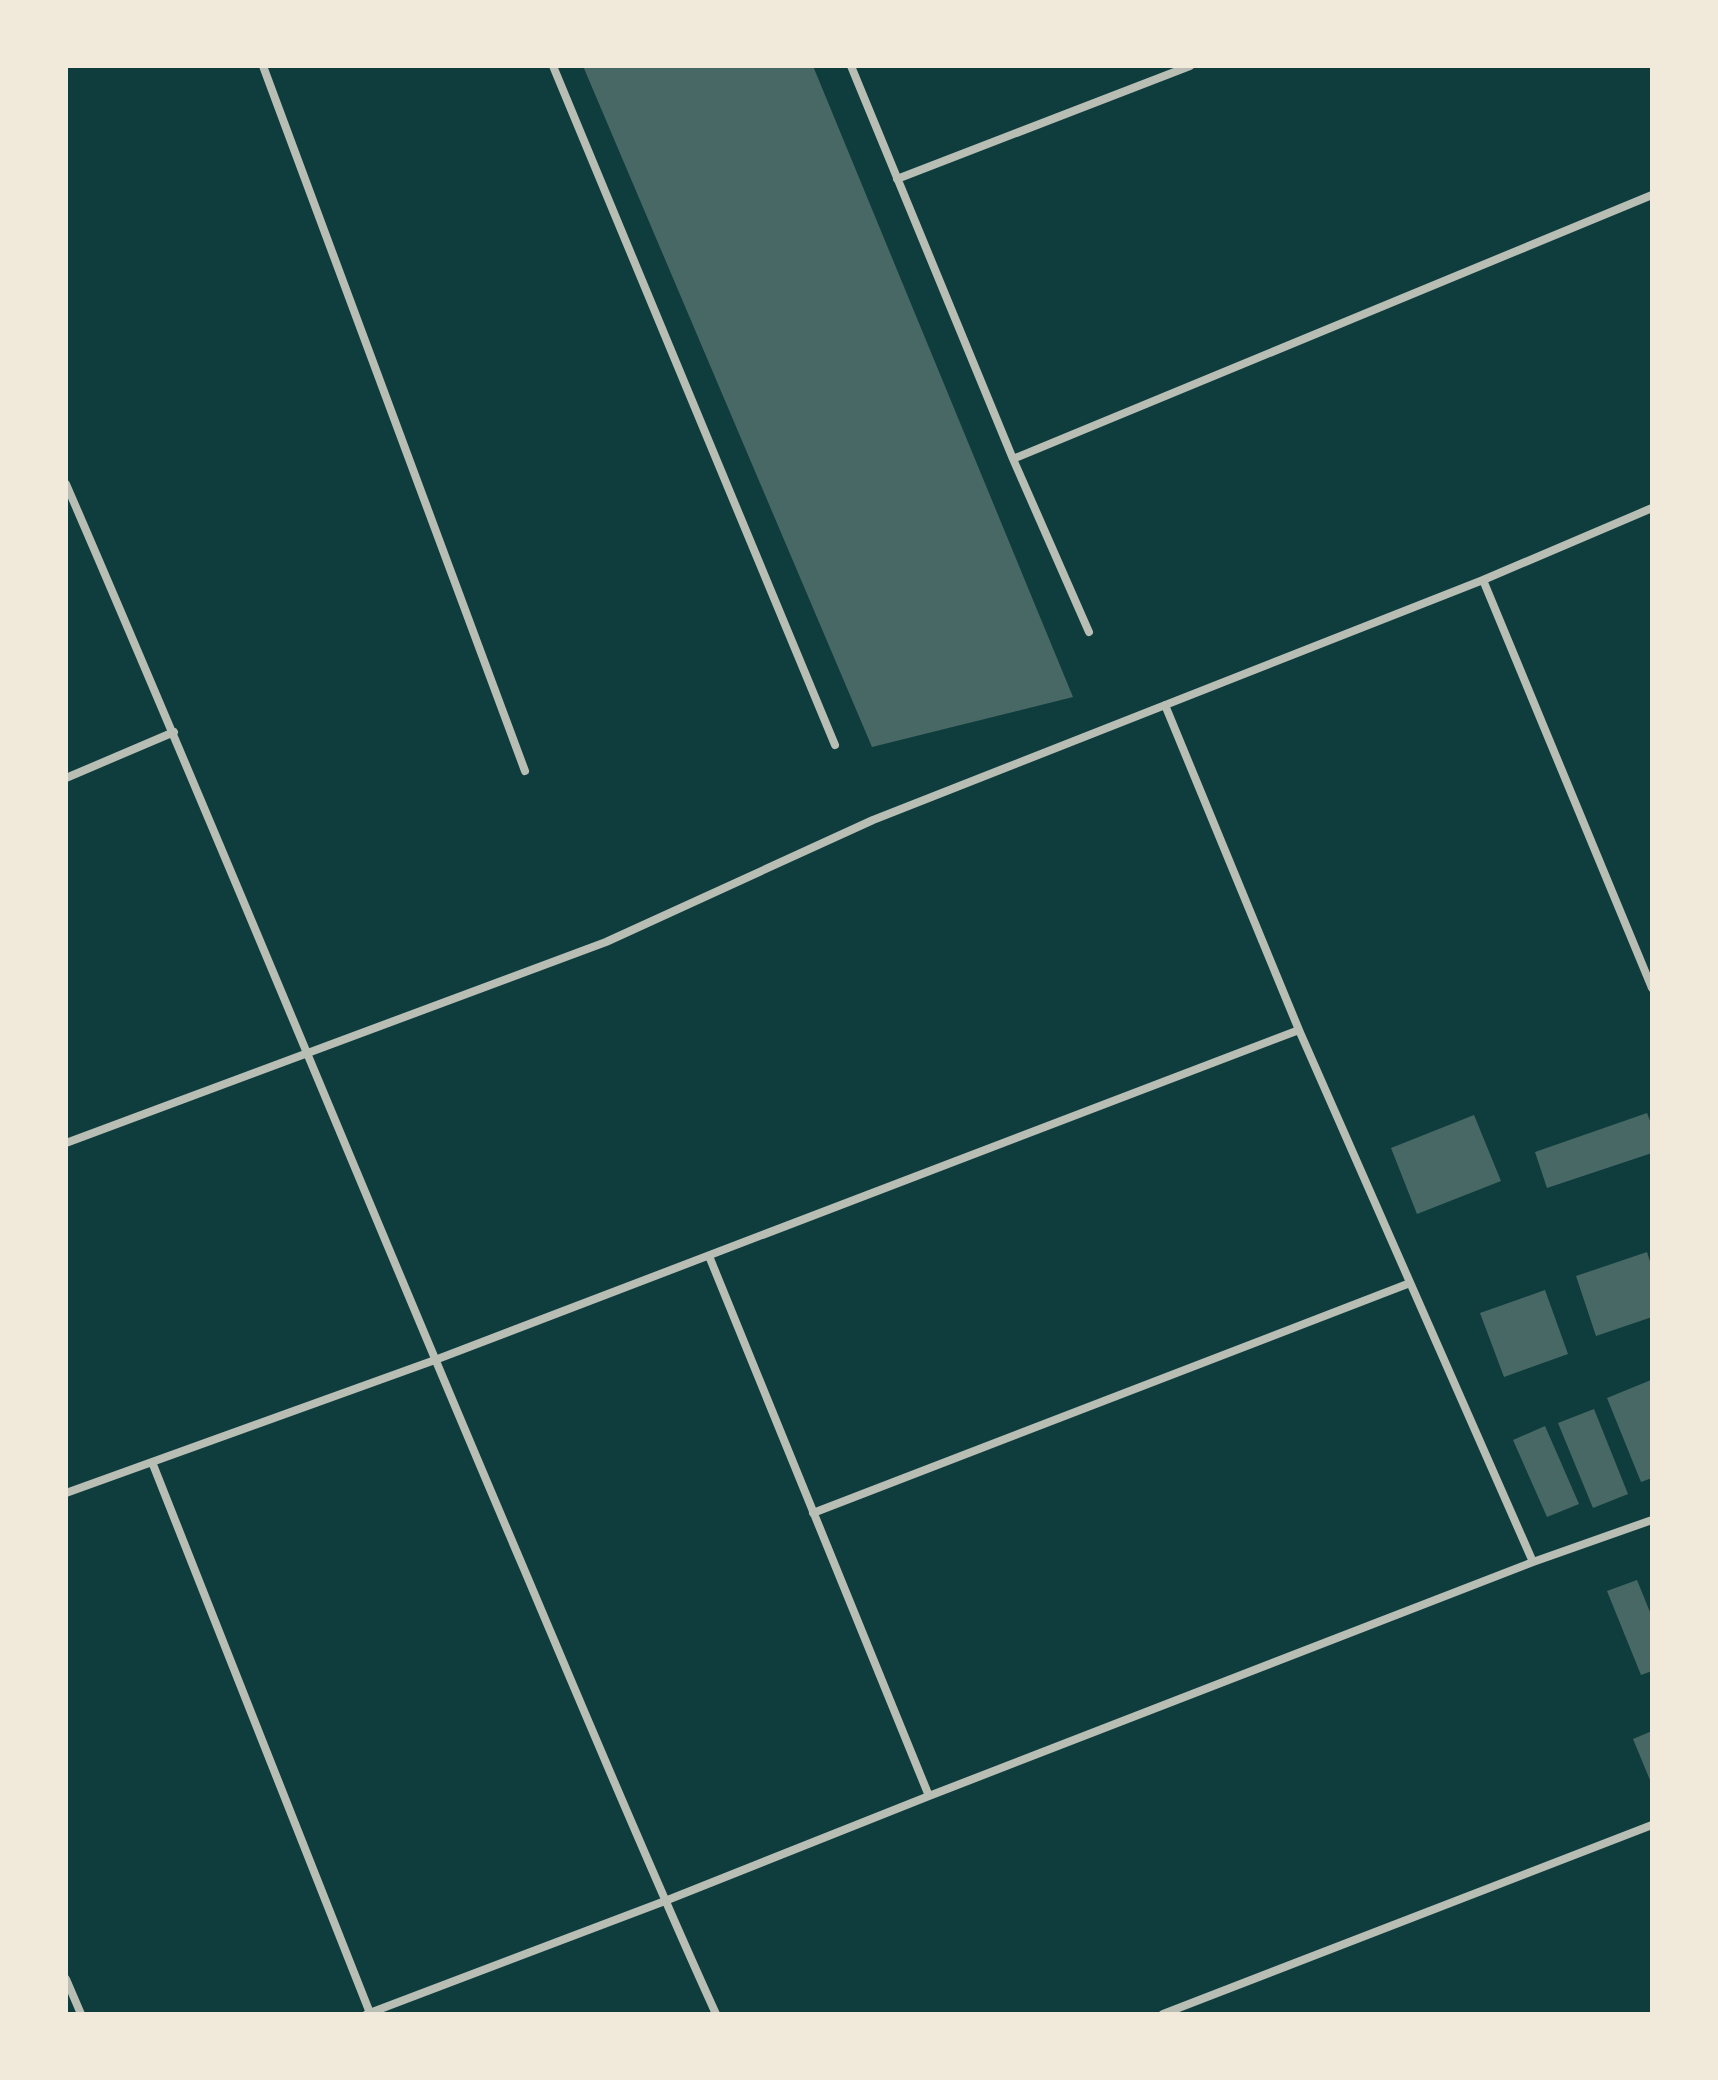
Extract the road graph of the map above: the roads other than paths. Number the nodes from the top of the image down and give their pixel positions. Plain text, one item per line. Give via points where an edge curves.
1 (263, 66) edge
2 (553, 66) edge
3 (851, 66) edge
4 (1190, 66) edge
5 (897, 179) junction
6 (1652, 195) edge
7 (1013, 459) junction
8 (66, 484) edge
9 (1652, 508) edge
10 (1483, 580) junction
11 (1089, 632) dead end
12 (1165, 705) junction
13 (174, 732) junction
14 (835, 745) dead end
15 (525, 771) dead end
16 (66, 778) edge
17 (1652, 988) edge
18 (1299, 1030) junction
19 (306, 1054) junction
20 (66, 1143) edge
21 (709, 1256) junction
22 (1410, 1283) junction
23 (435, 1360) junction
24 (152, 1462) junction
25 (66, 1493) edge
26 (813, 1513) junction
27 (1652, 1520) edge
28 (1533, 1562) junction
29 (929, 1796) junction
30 (1652, 1825) edge
31 (665, 1901) junction
32 (66, 1979) edge
33 (368, 2013) edge
34 (81, 2014) edge
35 (716, 2014) edge
36 (1163, 2014) edge

1 - 15 street
2 - 14 street
3 - 5 street
4 - 5 street
5 - 7 street
6 - 7 street
7 - 11 street
8 - 13 street
9 - 10 street
10 - 12 street
10 - 17 street
12 - 18 street
12 - 19 street via 873,820 606,942
13 - 16 street
13 - 19 street
18 - 21 street
18 - 22 street
19 - 20 street
19 - 23 street
21 - 23 street
21 - 26 street
22 - 26 street
22 - 28 street
23 - 24 street
23 - 31 street
24 - 25 street
24 - 33 street
26 - 29 street
27 - 28 street
28 - 29 street
29 - 31 street
30 - 36 street
31 - 33 street
31 - 35 street
32 - 34 street

